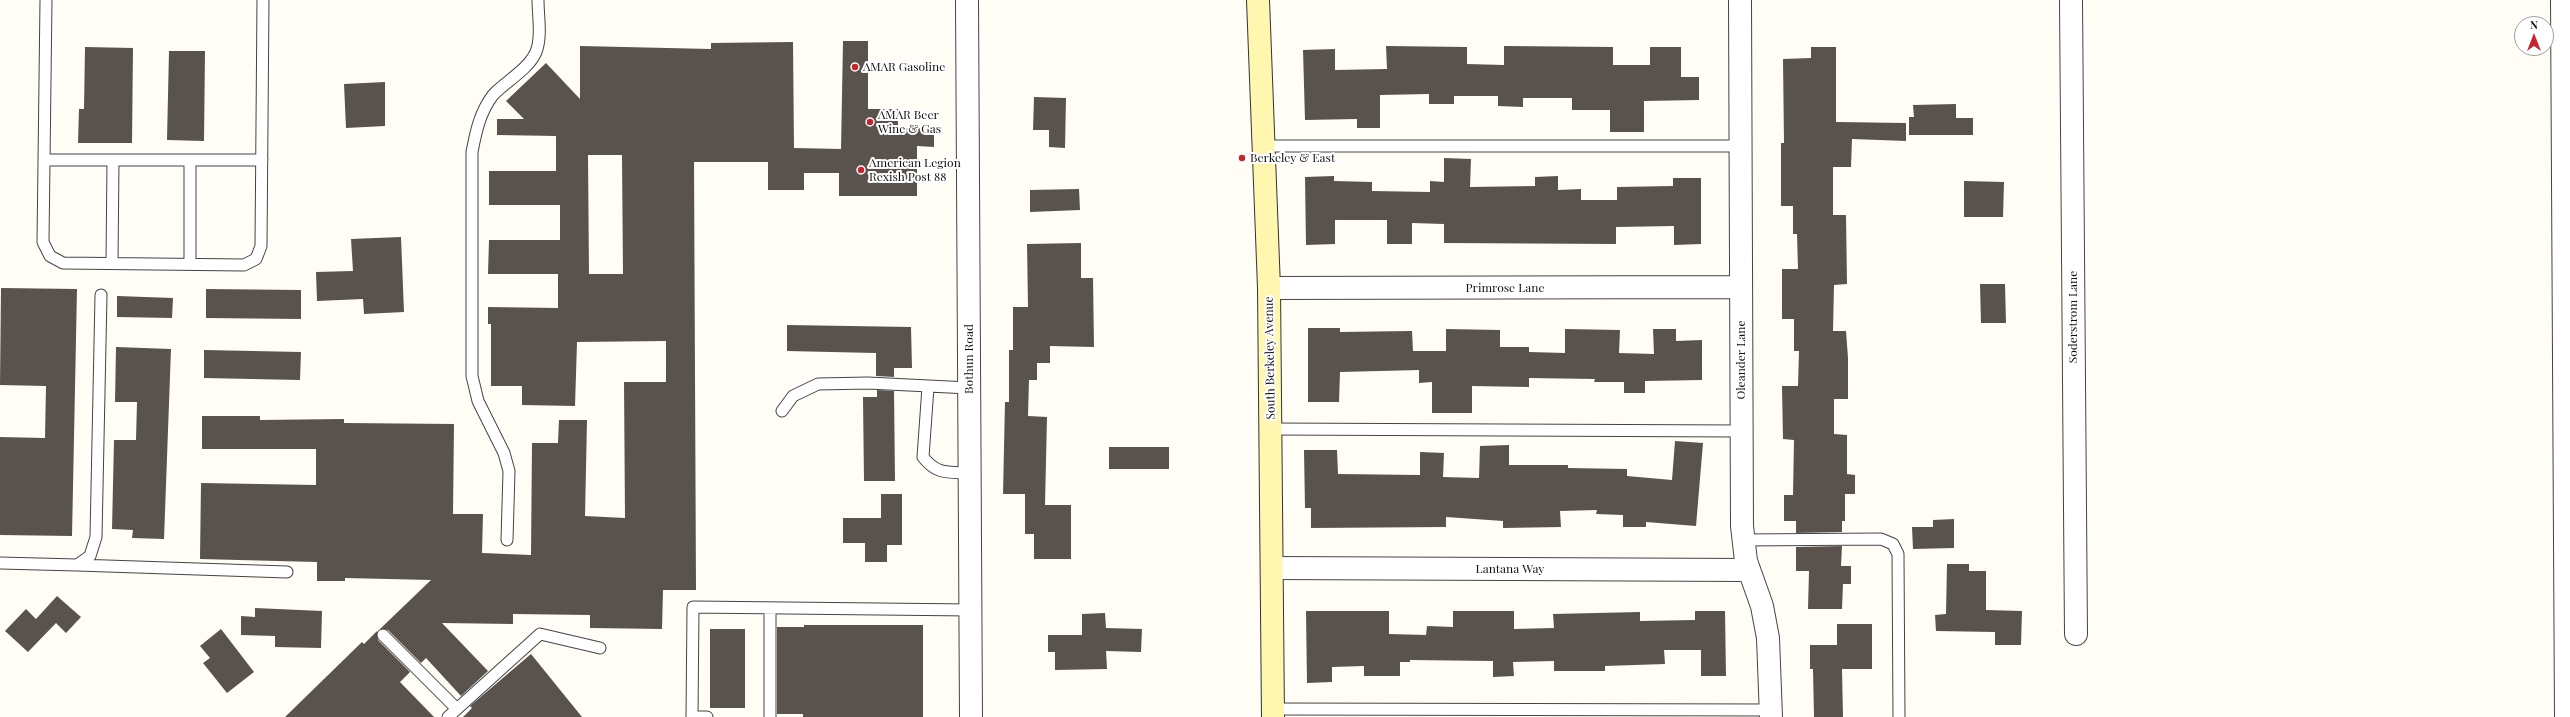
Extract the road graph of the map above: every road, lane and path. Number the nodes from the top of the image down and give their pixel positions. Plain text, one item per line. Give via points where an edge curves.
1 (46, 0) edge
2 (263, 0) edge
3 (538, 0) edge
4 (967, 0) edge
5 (1258, 0) edge
6 (1740, 0) edge
7 (2071, 0) edge
8 (2562, 0) edge
9 (1264, 146) junction
10 (1740, 146) junction
11 (44, 160) junction
12 (113, 160) junction
13 (190, 160) junction
14 (262, 160) junction
15 (112, 264) junction
16 (190, 264) junction
17 (1741, 287) junction
18 (1269, 288) junction
19 (101, 295) dead end
20 (928, 387) junction
21 (969, 388) junction
22 (782, 411) dead end
23 (1270, 429) junction
24 (1741, 431) junction
25 (970, 473) junction
26 (507, 540) dead end
27 (1743, 540) junction
28 (0, 562) edge
29 (77, 565) junction
30 (1272, 568) junction
31 (1749, 570) junction
32 (287, 572) dead end
33 (770, 608) junction
34 (971, 610) junction
35 (2076, 634) dead end
36 (383, 635) dead end
37 (600, 648) dead end
38 (456, 708) junction
39 (1273, 713) edge
40 (1771, 714) edge
41 (448, 717) edge
42 (707, 717) edge
43 (770, 717) edge
44 (971, 717) edge
45 (1899, 717) edge
46 (2566, 717) edge

1 - 11 lane
2 - 14 lane
3 - 26 lane via 536,51 531,60 493,96 478,122 472,152 472,376 478,400 504,453 509,471
4 - 21 street, Bothun Road
5 - 9 street, South Berkeley Avenue
6 - 10 street, Oleander Lane
7 - 35 street, Soderstrom Lane
8 - 46 street
9 - 10 lane
9 - 18 street, South Berkeley Avenue
10 - 17 street, Oleander Lane
11 - 12 lane
11 - 15 lane via 43,242 50,256 63,263
12 - 13 lane
12 - 15 lane
13 - 14 lane
13 - 16 lane
14 - 16 lane via 261,246 256,258 244,265
15 - 16 lane
17 - 18 street, Primrose Lane
17 - 24 street, Oleander Lane
18 - 23 street, South Berkeley Avenue
19 - 29 lane via 96,536 90,556
20 - 21 lane
20 - 22 lane via 868,383 818,384 793,396
20 - 25 lane via 923,457 931,468 939,471
21 - 25 street, Bothun Road
23 - 24 lane
23 - 30 street, South Berkeley Avenue
24 - 27 street, Oleander Lane
25 - 34 street, Bothun Road
27 - 31 street, Oleander Lane
27 - 45 lane via 1881,539 1893,544 1898,554
28 - 29 lane
29 - 32 lane
30 - 31 street, Lantana Way
30 - 39 street, South Berkeley Avenue
31 - 40 street, Oleander Lane via 1768,632
33 - 34 lane
33 - 42 lane via 694,607 692,717
33 - 43 lane
34 - 44 street, Bothun Road
36 - 38 lane
37 - 38 lane via 540,634
38 - 41 lane
39 - 40 lane

